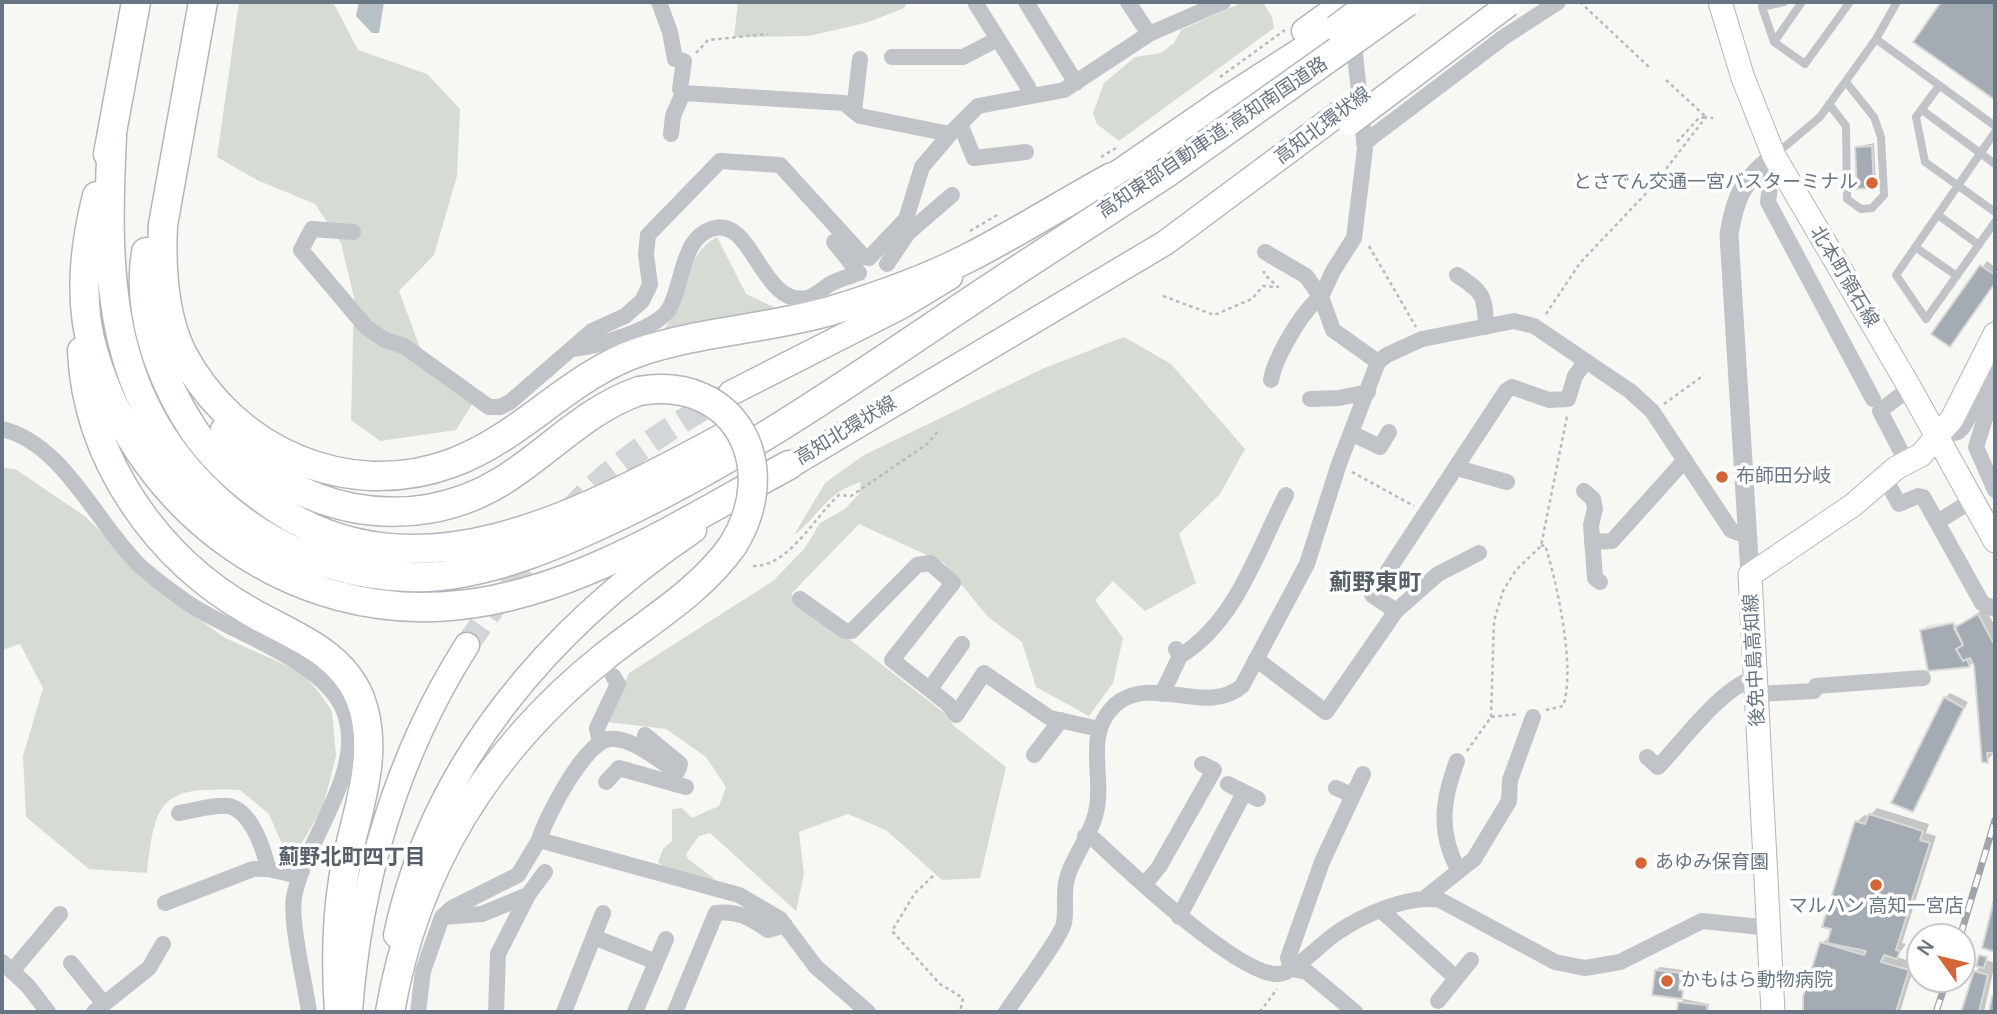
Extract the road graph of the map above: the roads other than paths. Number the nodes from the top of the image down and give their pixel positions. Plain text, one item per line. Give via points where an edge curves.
1 (136, 2) edge
2 (203, 2) edge
3 (659, 2) edge
4 (1026, 2) edge
5 (1128, 2) edge
6 (1220, 2) edge
7 (1370, 2) edge
8 (1407, 2) edge
9 (1558, 2) edge
10 (1720, 2) edge
11 (1784, 2) edge
12 (1802, 2) edge
13 (1850, 2) edge
14 (1897, 2) edge
15 (1504, 3) edge
16 (976, 4) dead end
17 (1341, 10) edge
18 (1149, 34) junction
19 (998, 39) junction
20 (1876, 39) junction
21 (1774, 42) junction
22 (892, 57) dead end
23 (860, 59) dead end
24 (1846, 82) junction
25 (1076, 83) junction
26 (1939, 86) junction
27 (683, 93) junction
28 (1030, 96) junction
29 (1829, 104) junction
30 (1922, 110) junction
31 (854, 111) junction
32 (1995, 127) edge
33 (955, 129) junction
34 (1995, 132) edge
35 (671, 134) dead end
36 (113, 136) junction
37 (1364, 143) junction
38 (177, 149) junction
39 (1026, 152) dead end
40 (1980, 153) junction
41 (1774, 156) junction
42 (1995, 164) edge
43 (1103, 169) junction
44 (1958, 185) junction
45 (952, 195) dead end
46 (1995, 212) edge
47 (1938, 215) junction
48 (1995, 222) edge
49 (904, 229) junction
50 (353, 232) dead end
51 (834, 243) dead end
52 (1979, 245) junction
53 (1915, 247) junction
54 (1266, 253) road end
55 (887, 264) dead end
56 (84, 267) junction
57 (1016, 271) junction
58 (1457, 275) dead end
59 (1957, 276) junction
60 (1321, 297) junction
61 (1486, 327) junction
62 (1995, 334) edge
63 (572, 349) junction
64 (181, 351) junction
65 (1586, 360) junction
66 (1378, 362) junction
67 (1995, 373) edge
68 (1271, 380) dead end
69 (1995, 387) edge
70 (1910, 388) junction
71 (1368, 392) junction
72 (731, 393) tunnel mouth
73 (1310, 399) dead end
74 (1872, 399) dead end
75 (2, 429) edge
76 (1389, 432) dead end
77 (1351, 433) junction
78 (1938, 437) junction
79 (1685, 460) junction
80 (1907, 463) junction
81 (789, 465) junction
82 (1457, 468) junction
83 (1885, 478) junction
84 (1507, 482) dead end
85 (1995, 490) edge
86 (1584, 491) dead end
87 (1286, 495) dead end
88 (1973, 500) junction
89 (1937, 522) junction
90 (1747, 536) junction
91 (1995, 541) edge
92 (1592, 542) junction
93 (1479, 553) dead end
94 (1750, 575) junction
95 (1600, 582) dead end
96 (800, 599) dead end
97 (1995, 610) edge
98 (1396, 611) junction
99 (962, 644) dead end
100 (467, 645) tunnel mouth
101 (1256, 659) junction
102 (613, 676) dead end
103 (1923, 678) dead end
104 (1757, 686) junction
105 (930, 689) junction
106 (1162, 694) junction
107 (1534, 713) road end
108 (1061, 720) junction
109 (1099, 729) junction
110 (645, 734) dead end
111 (600, 743) junction
112 (1034, 755) dead end
113 (1647, 757) dead end
114 (1457, 761) road end
115 (1202, 764) dead end
116 (1363, 774) dead end
117 (679, 781) junction
118 (606, 782) dead end
119 (1228, 784) dead end
120 (1336, 788) dead end
121 (1352, 796) junction
122 (179, 813) dead end
123 (1085, 836) junction
124 (539, 840) junction
125 (424, 868) junction
126 (268, 869) junction
127 (1459, 871) junction
128 (545, 872) dead end
129 (299, 876) junction
130 (1143, 885) junction
131 (528, 895) junction
132 (1426, 897) junction
133 (165, 903) dead end
134 (1382, 911) junction
135 (603, 913) dead end
136 (60, 914) dead end
137 (442, 917) junction
138 (1179, 917) junction
139 (785, 925) junction
140 (1771, 929) junction
141 (594, 937) junction
142 (666, 939) dead end
143 (347, 942) junction
144 (163, 944) dead end
145 (1471, 960) dead end
146 (656, 962) junction
147 (71, 963) dead end
148 (7, 966) edge
149 (1287, 971) junction
150 (1456, 978) junction
151 (1438, 1001) dead end
152 (99, 1008) edge
153 (48, 1012) edge
154 (309, 1012) edge
155 (339, 1012) edge
156 (350, 1012) edge
157 (383, 1012) edge
158 (390, 1012) edge
159 (418, 1012) edge
160 (496, 1012) edge
161 (564, 1012) edge
162 (635, 1012) edge
163 (675, 1012) edge
164 (868, 1012) edge
165 (1006, 1012) edge
166 (1355, 1012) edge
167 (1773, 1012) edge

1 - 36 highway
2 - 38 highway
3 - 27 street via 676,59 684,61
4 - 25 street
5 - 18 street
6 - 18 street
7 - 17 main road, bridge
8 - 57 highway, 高知東部自動車道;高知南国道路, bridge via 1165,174
9 - 37 street
10 - 41 main road, 北本町領石線
11 - 21 lane via 1762,7
12 - 21 lane
13 - 21 lane via 1805,64
14 - 20 lane
15 - 81 main road, 高知北環状線 via 1165,243
16 - 19 street
17 - 37 street
17 - 43 main road
18 - 25 street
19 - 22 street via 963,57
19 - 28 street
20 - 24 lane
20 - 26 lane
23 - 31 street
24 - 29 lane
24 - 29 lane via 1874,117 1881,137 1884,195 1872,208 1861,209 1847,199 1846,126
25 - 28 street
26 - 30 lane
26 - 32 lane
27 - 31 street via 844,103
27 - 35 street
28 - 33 street via 978,106
29 - 41 lane
30 - 40 lane
30 - 44 lane via 1916,117 1925,162
31 - 33 street via 860,116
33 - 39 street via 974,158
33 - 49 street via 922,167
34 - 40 lane
36 - 56 highway
36 - 57 highway via 108,214 111,286 135,385 156,425 180,461 243,522 289,550 389,577 441,576 500,563 567,540 649,502 761,438
37 - 60 street via 1354,238
38 - 57 highway via 150,229 145,270 149,326 170,389 219,461 263,499 318,531 381,548 416,551 490,540 584,506 756,421
38 - 64 highway via 167,194 162,258 164,290
40 - 42 lane
40 - 44 lane
41 - 70 main road, 北本町領石線
41 - 74 street via 1768,202
41 - 90 street via 1740,191 1729,235
43 - 64 highway via 967,258 873,297 796,320 663,345 615,362 572,385 480,450 427,471 348,475 277,451 220,407
43 - 72 main road via 902,306
44 - 46 lane
44 - 47 lane
45 - 49 street
47 - 52 lane
47 - 53 lane
48 - 52 lane
49 - 55 street
49 - 63 street via 869,258 864,257 780,165 720,161 648,235 650,285 642,301 625,316 592,331
50 - 63 street via 312,229 301,250 366,327 404,346 488,407 510,402
51 - 63 street via 859,273 809,298 800,298 787,294 762,271 740,234 713,228 688,255 669,309 658,321 593,347
52 - 59 lane
53 - 59 lane
53 - 59 lane via 1896,275 1926,319
54 - 60 street via 1306,276
56 - 81 highway via 93,352 126,428 164,486 234,549 290,580 323,592 381,604 426,607 527,591 630,551
56 - 143 highway via 81,330 86,392 104,450 133,503 196,573 249,611 322,650 350,679 359,696 366,717 368,761 343,879
58 - 61 street via 1479,289 1485,302
60 - 66 street via 1333,330
60 - 68 street via 1306,313 1273,368
61 - 65 street via 1514,321 1534,326
61 - 66 street via 1422,339
62 - 78 main road, 後免中島高知線 via 1952,419
64 - 125 highway, bridge via 207,404 256,464 316,499 383,512 430,509 479,493 523,466 583,419 639,391 671,390 695,397 716,407 739,429 755,476 749,512 733,545 708,577 596,663 528,726
65 - 79 street via 1652,411
65 - 82 street via 1574,376 1568,399 1549,400 1512,387 1506,391
66 - 71 street
67 - 78 street via 1963,427
69 - 85 street via 1976,447
70 - 78 main road, 北本町領石線
70 - 80 street via 1880,411
71 - 73 street
71 - 77 street
75 - 129 street via 32,442 74,482 139,564 186,602 294,659 315,673 339,701 348,721 344,769 329,815
76 - 77 street via 1380,447
77 - 101 street via 1307,564
78 - 80 main road, 後免中島高知線
78 - 88 main road, 北本町領石線
79 - 90 street via 1731,530
79 - 92 street via 1612,541
80 - 83 main road, 後免中島高知線
81 - 125 main road, 高知北環状線 via 630,575 545,653 474,747 435,821
82 - 84 street
82 - 98 street via 1372,595
83 - 89 street via 1899,504 1923,498
83 - 94 main road, 後免中島高知線
86 - 92 street via 1593,499 1595,509
87 - 106 street via 1226,614 1202,642 1177,651
88 - 89 street
88 - 91 main road, 北本町領石線
89 - 97 street via 1982,603
90 - 94 street
92 - 95 street via 1595,578
93 - 98 street via 1438,574
94 - 104 main road, 後免中島高知線
96 - 105 street via 845,631 852,631 918,565 930,563 953,583 892,660
98 - 101 street via 1326,712
99 - 105 street
100 - 143 main road via 402,772
101 - 106 street via 1242,686 1231,695 1214,699
102 - 111 street via 618,684 597,728
103 - 104 street via 1816,686 1814,691
104 - 113 street via 1746,680 1729,692 1658,767
104 - 140 main road, 後免中島高知線
105 - 108 street via 957,715 984,673 1050,718
106 - 109 street via 1126,697
107 - 127 street via 1510,780 1509,801 1474,859
108 - 109 street
108 - 112 street
109 - 123 street via 1096,812
110 - 117 street via 680,764
111 - 117 street via 610,739 634,745
111 - 124 street via 568,783
114 - 127 street via 1444,774 1443,823 1445,842
115 - 130 street via 1214,770 1159,867
116 - 121 street
117 - 118 street via 619,768
119 - 138 street via 1251,796
120 - 121 street
121 - 149 street via 1303,914
122 - 126 street via 228,806 241,811 264,850
123 - 130 street via 1096,840
123 - 165 street via 1066,878 1064,924
124 - 137 street via 518,875
124 - 139 street via 739,895
125 - 157 main road, 高知北環状線 via 398,928
125 - 158 highway
126 - 129 street
126 - 133 street via 253,869
127 - 132 street
128 - 131 street
129 - 154 street via 294,923
130 - 138 street
131 - 137 street via 482,914
131 - 160 street via 498,954
132 - 134 street
132 - 140 street via 1573,968 1620,962 1702,921
134 - 149 street via 1336,933
134 - 150 street
135 - 141 street
136 - 148 street
137 - 159 street via 424,971
138 - 149 street via 1259,969
139 - 163 street via 768,930 747,916 716,913
139 - 164 street via 816,967
140 - 167 main road, 後免中島高知線
141 - 146 street
141 - 161 street
142 - 146 street
143 - 155 highway
143 - 156 main road
144 - 152 street via 149,968
145 - 150 street
146 - 162 street
147 - 152 street
148 - 153 street
149 - 166 street via 1307,972
150 - 151 street

